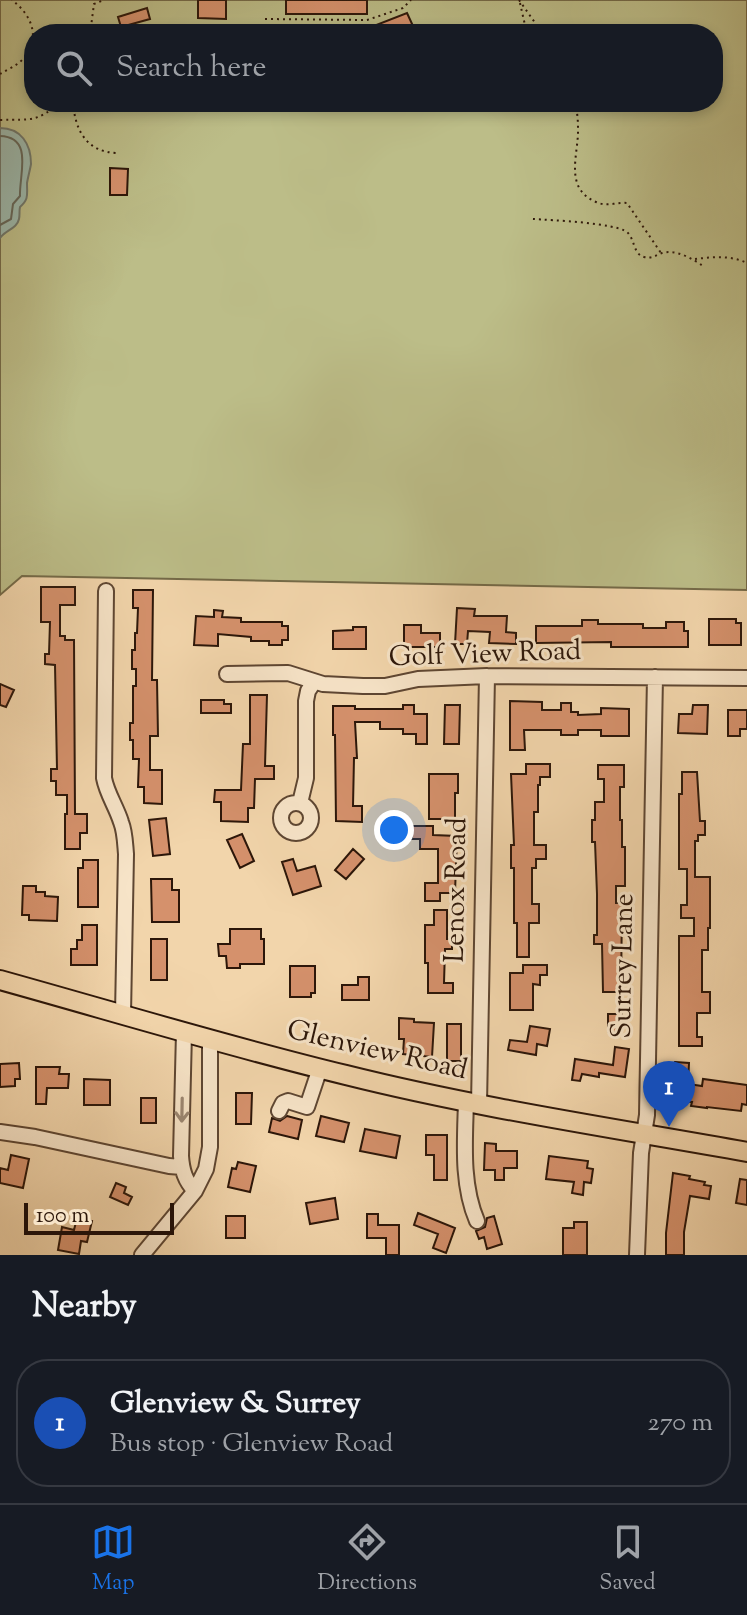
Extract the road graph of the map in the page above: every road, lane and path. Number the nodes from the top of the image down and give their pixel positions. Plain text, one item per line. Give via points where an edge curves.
1 (12, 0) edge
2 (104, 0) edge
3 (411, 0) edge
4 (519, 1) edge
5 (265, 19) dead end
6 (32, 24) edge
7 (91, 24) edge
8 (525, 24) edge
9 (536, 24) edge
10 (24, 58) edge
11 (0, 74) edge
12 (47, 112) edge
13 (74, 112) edge
14 (576, 112) edge
15 (0, 120) edge
16 (117, 153) dead end
17 (533, 219) dead end
18 (661, 253) junction
19 (694, 259) junction
20 (747, 263) edge
21 (703, 266) dead end
22 (106, 591) dead end
23 (227, 674) dead end
24 (487, 676) junction
25 (655, 677) junction
26 (747, 678) edge
27 (314, 682) junction
28 (300, 803) dead end
29 (0, 980) edge
30 (123, 1014) junction
31 (184, 1032) junction
32 (210, 1040) junction
33 (320, 1068) junction
34 (472, 1102) junction
35 (279, 1111) dead end
36 (0, 1132) edge
37 (644, 1134) junction
38 (747, 1152) edge
39 (182, 1167) junction
40 (195, 1191) junction
41 (477, 1221) dead end
42 (142, 1255) edge
43 (637, 1255) edge

1 - 6 path
2 - 7 path via 94,4
3 - 5 path via 367,20
4 - 8 path
4 - 9 path
10 - 11 path
12 - 15 path via 24,121
13 - 16 path via 82,135 100,150
14 - 18 path via 577,185 596,202 627,203
17 - 18 path via 618,228 629,235 638,254
18 - 19 path
19 - 20 path via 736,258
19 - 21 path
22 - 30 street via 103,763 125,845
23 - 27 street, Golf View Road via 288,673
24 - 25 street, Golf View Road
24 - 27 street, Golf View Road via 385,686
24 - 34 street, Lenox Road
25 - 26 street, Golf View Road
25 - 37 street, Surrey Lane
27 - 28 street via 306,701 306,778
29 - 30 main road, Glenview Road
30 - 31 main road, Glenview Road
31 - 32 main road, Glenview Road
31 -> 39 street
32 - 33 main road, Glenview Road
32 - 40 street via 209,1158
33 - 34 main road, Glenview Road
33 - 35 street via 307,1107 285,1101
34 - 37 main road, Glenview Road
34 - 41 street, Lenox Road via 465,1150
36 - 39 street
37 - 38 main road, Glenview Road
37 - 43 street, Surrey Lane
39 - 40 street
40 - 42 street

